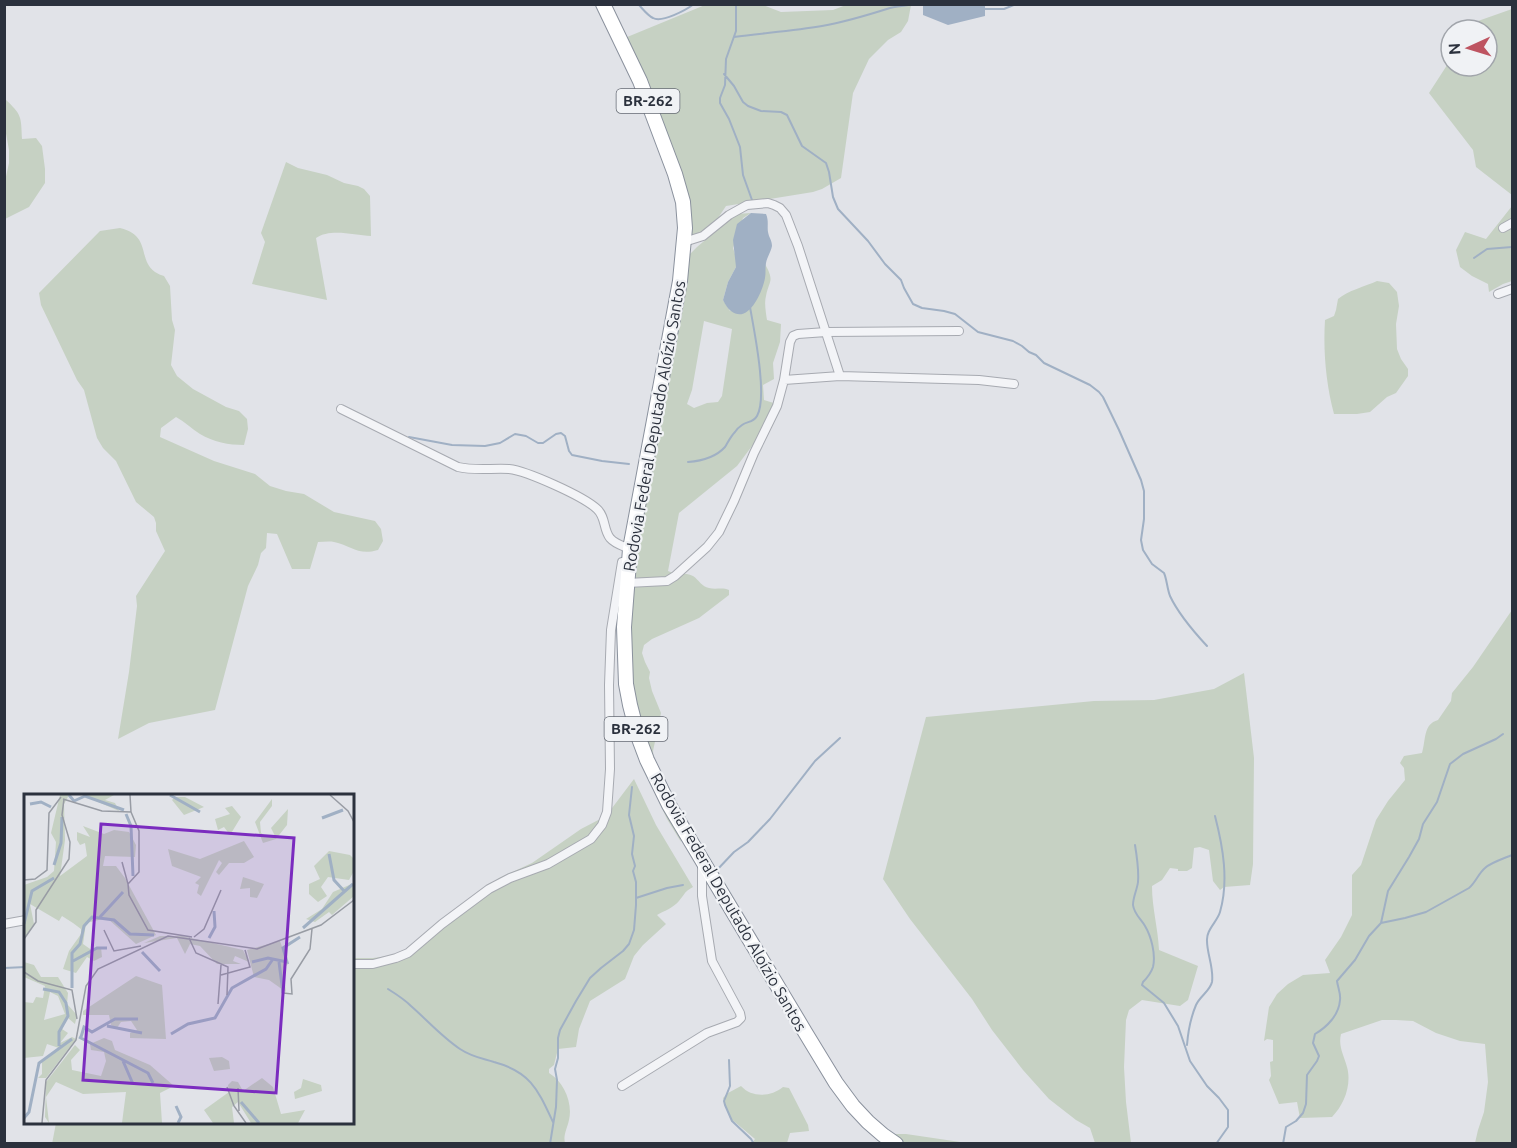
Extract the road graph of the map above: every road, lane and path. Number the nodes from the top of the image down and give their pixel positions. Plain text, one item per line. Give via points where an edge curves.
1 (603, 4) edge
2 (1512, 223) edge
3 (1503, 228) dead end
4 (684, 242) junction
5 (1512, 289) edge
6 (1498, 294) dead end
7 (959, 331) dead end
8 (826, 332) junction
9 (840, 376) junction
10 (784, 380) junction
11 (1014, 384) dead end
12 (341, 409) dead end
13 (627, 568) junction
14 (702, 862) junction
15 (24, 920) edge
16 (4, 924) edge
17 (354, 964) edge
18 (622, 1086) dead end
19 (897, 1143) edge

1 - 4 highway, Rodovia Federal Deputado Aloízio Santos / BR-262 via 640,81 675,174 682,202
2 - 3 street
4 - 8 street via 703,236 740,207 774,205 786,215
4 - 13 highway, Rodovia Federal Deputado Aloízio Santos / BR-262
5 - 6 street
7 - 8 street
8 - 9 street
8 - 10 street via 793,336
9 - 10 street
9 - 11 street
10 - 13 street via 777,406 714,540 668,580
12 - 13 street via 458,468 519,471 576,496 599,510
13 - 14 highway, Rodovia Federal Deputado Aloízio Santos / BR-262 via 624,656 638,736 669,805
13 - 17 street via 611,630 608,801 598,831 548,864 489,889 408,953 373,964
14 - 18 street via 702,896 712,961 741,1020 707,1033
14 - 19 highway, Rodovia Federal Deputado Aloízio Santos / BR-262 via 836,1083 868,1122
15 - 16 street

